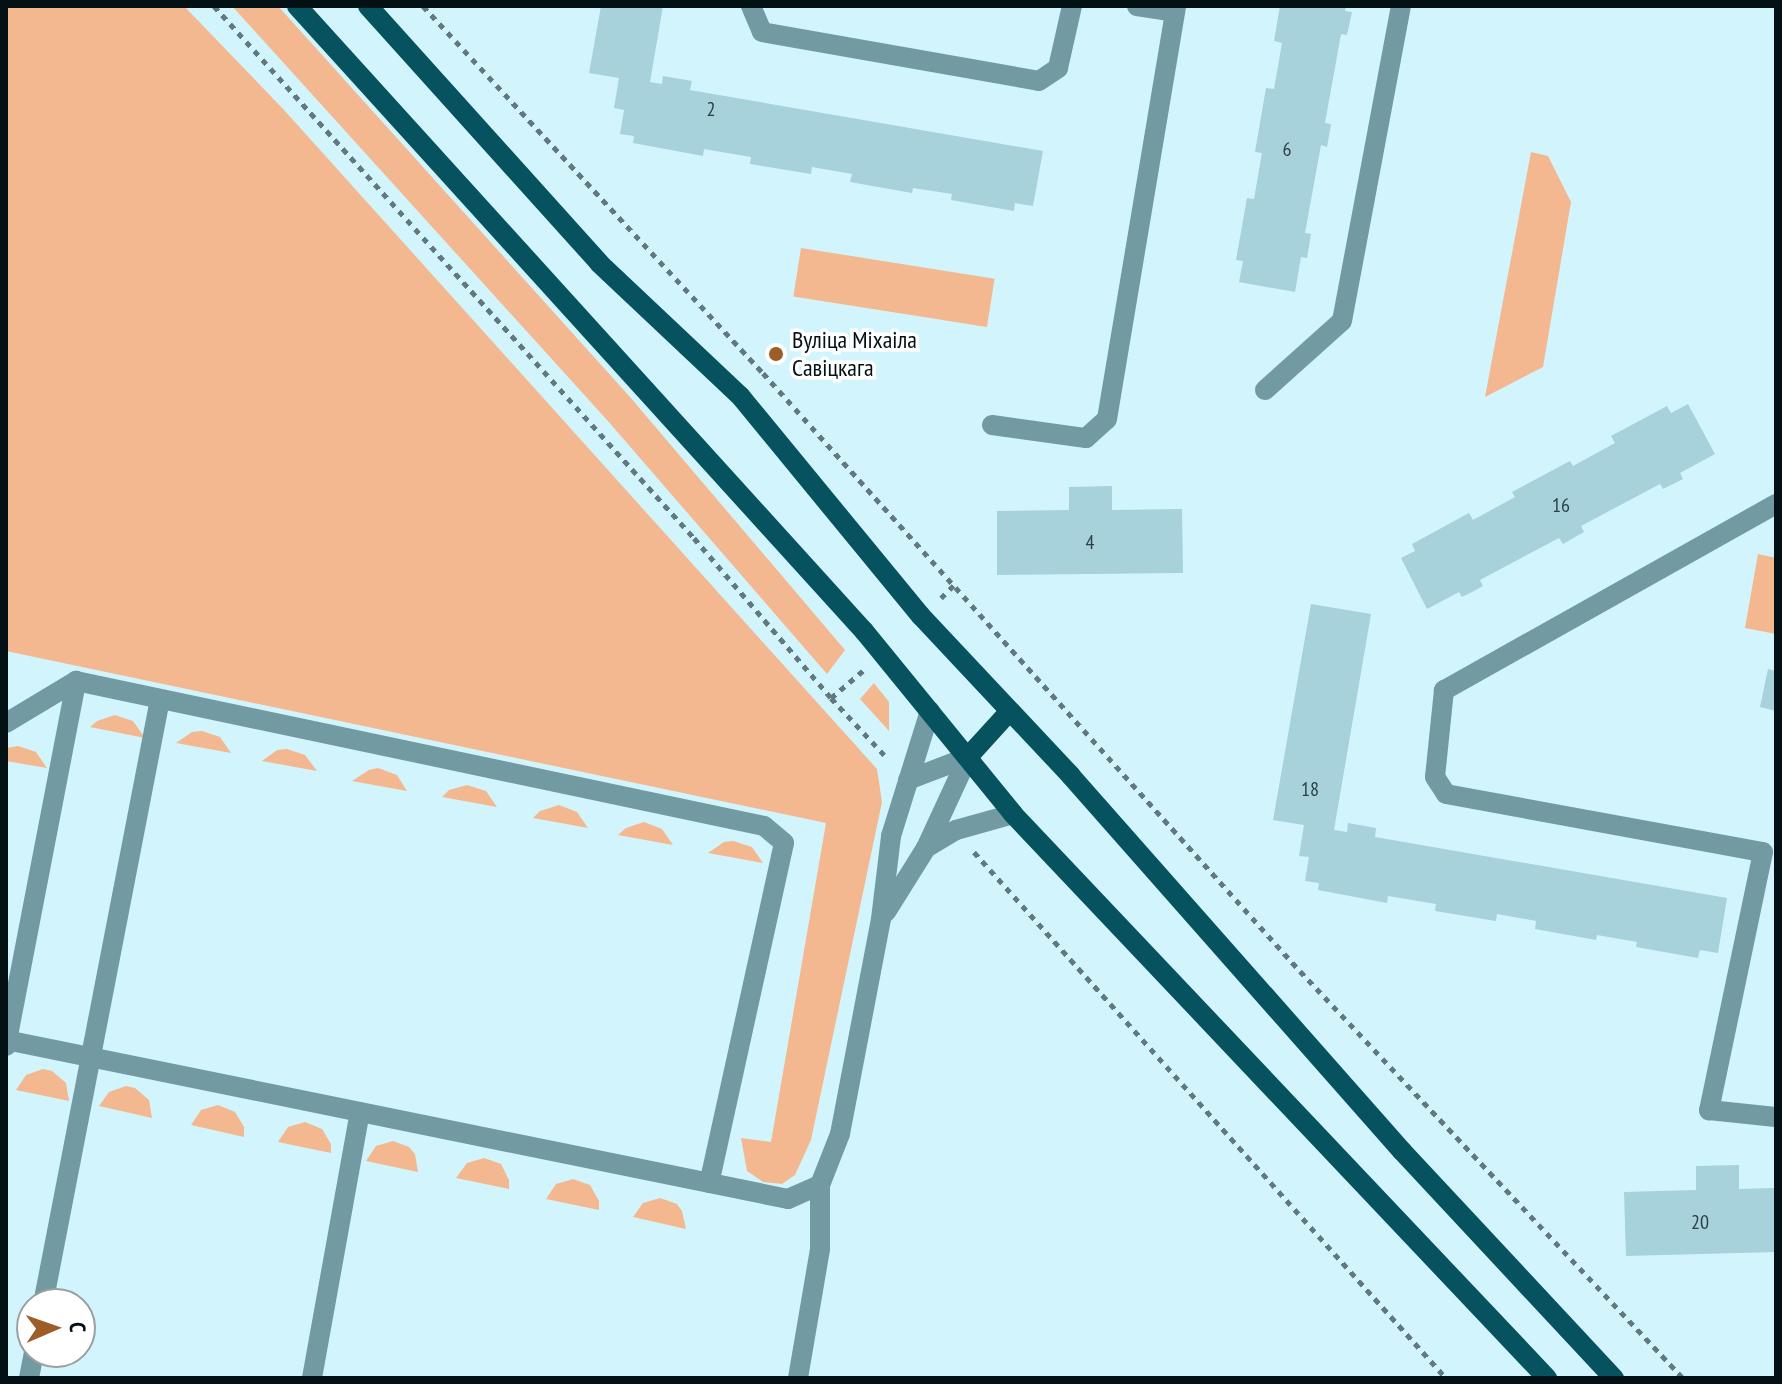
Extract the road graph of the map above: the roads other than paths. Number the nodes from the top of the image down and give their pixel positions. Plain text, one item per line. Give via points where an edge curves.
1 (297, 6) edge
2 (368, 6) edge
3 (751, 6) edge
4 (1072, 6) edge
5 (1137, 6) edge
6 (1401, 6) edge
7 (1176, 9) edge
8 (1265, 390) dead end
9 (992, 425) dead end
10 (1776, 504) edge
11 (76, 681) junction
12 (160, 699) junction
13 (930, 711) junction
14 (1009, 712) junction
15 (6, 723) edge
16 (968, 757) junction
17 (908, 780) junction
18 (1013, 814) junction
19 (926, 848) junction
20 (881, 919) junction
21 (6, 1042) edge
22 (92, 1058) junction
23 (360, 1112) junction
24 (1776, 1117) edge
25 (709, 1183) junction
26 (820, 1185) junction
27 (46, 1288) edge
28 (312, 1378) edge
29 (798, 1378) edge
30 (1547, 1378) edge
31 (1614, 1378) edge

1 - 13 main road via 864,631
2 - 14 main road via 599,263 741,397 921,616
3 - 4 lane via 762,32 1039,81 1058,68
5 - 7 lane
6 - 8 lane via 1342,321
7 - 9 lane via 1107,419 1086,438
10 - 24 lane via 1444,690 1435,777 1446,794 1763,852 1709,1110
11 - 12 lane
11 - 15 lane
11 - 21 lane
12 - 22 lane
12 - 25 lane via 764,826 784,843
13 - 16 main road
13 - 17 lane
14 - 16 main road
14 - 31 main road via 1402,1151
16 - 17 lane
16 - 18 main road
16 - 19 lane
17 - 20 lane via 891,836
18 - 19 lane via 956,830
18 - 30 main road
19 - 20 lane
20 - 26 lane via 840,1134
21 - 22 lane
22 - 23 lane
22 - 27 lane
23 - 25 lane
23 - 28 lane
25 - 26 lane via 788,1199
26 - 29 lane via 820,1249

